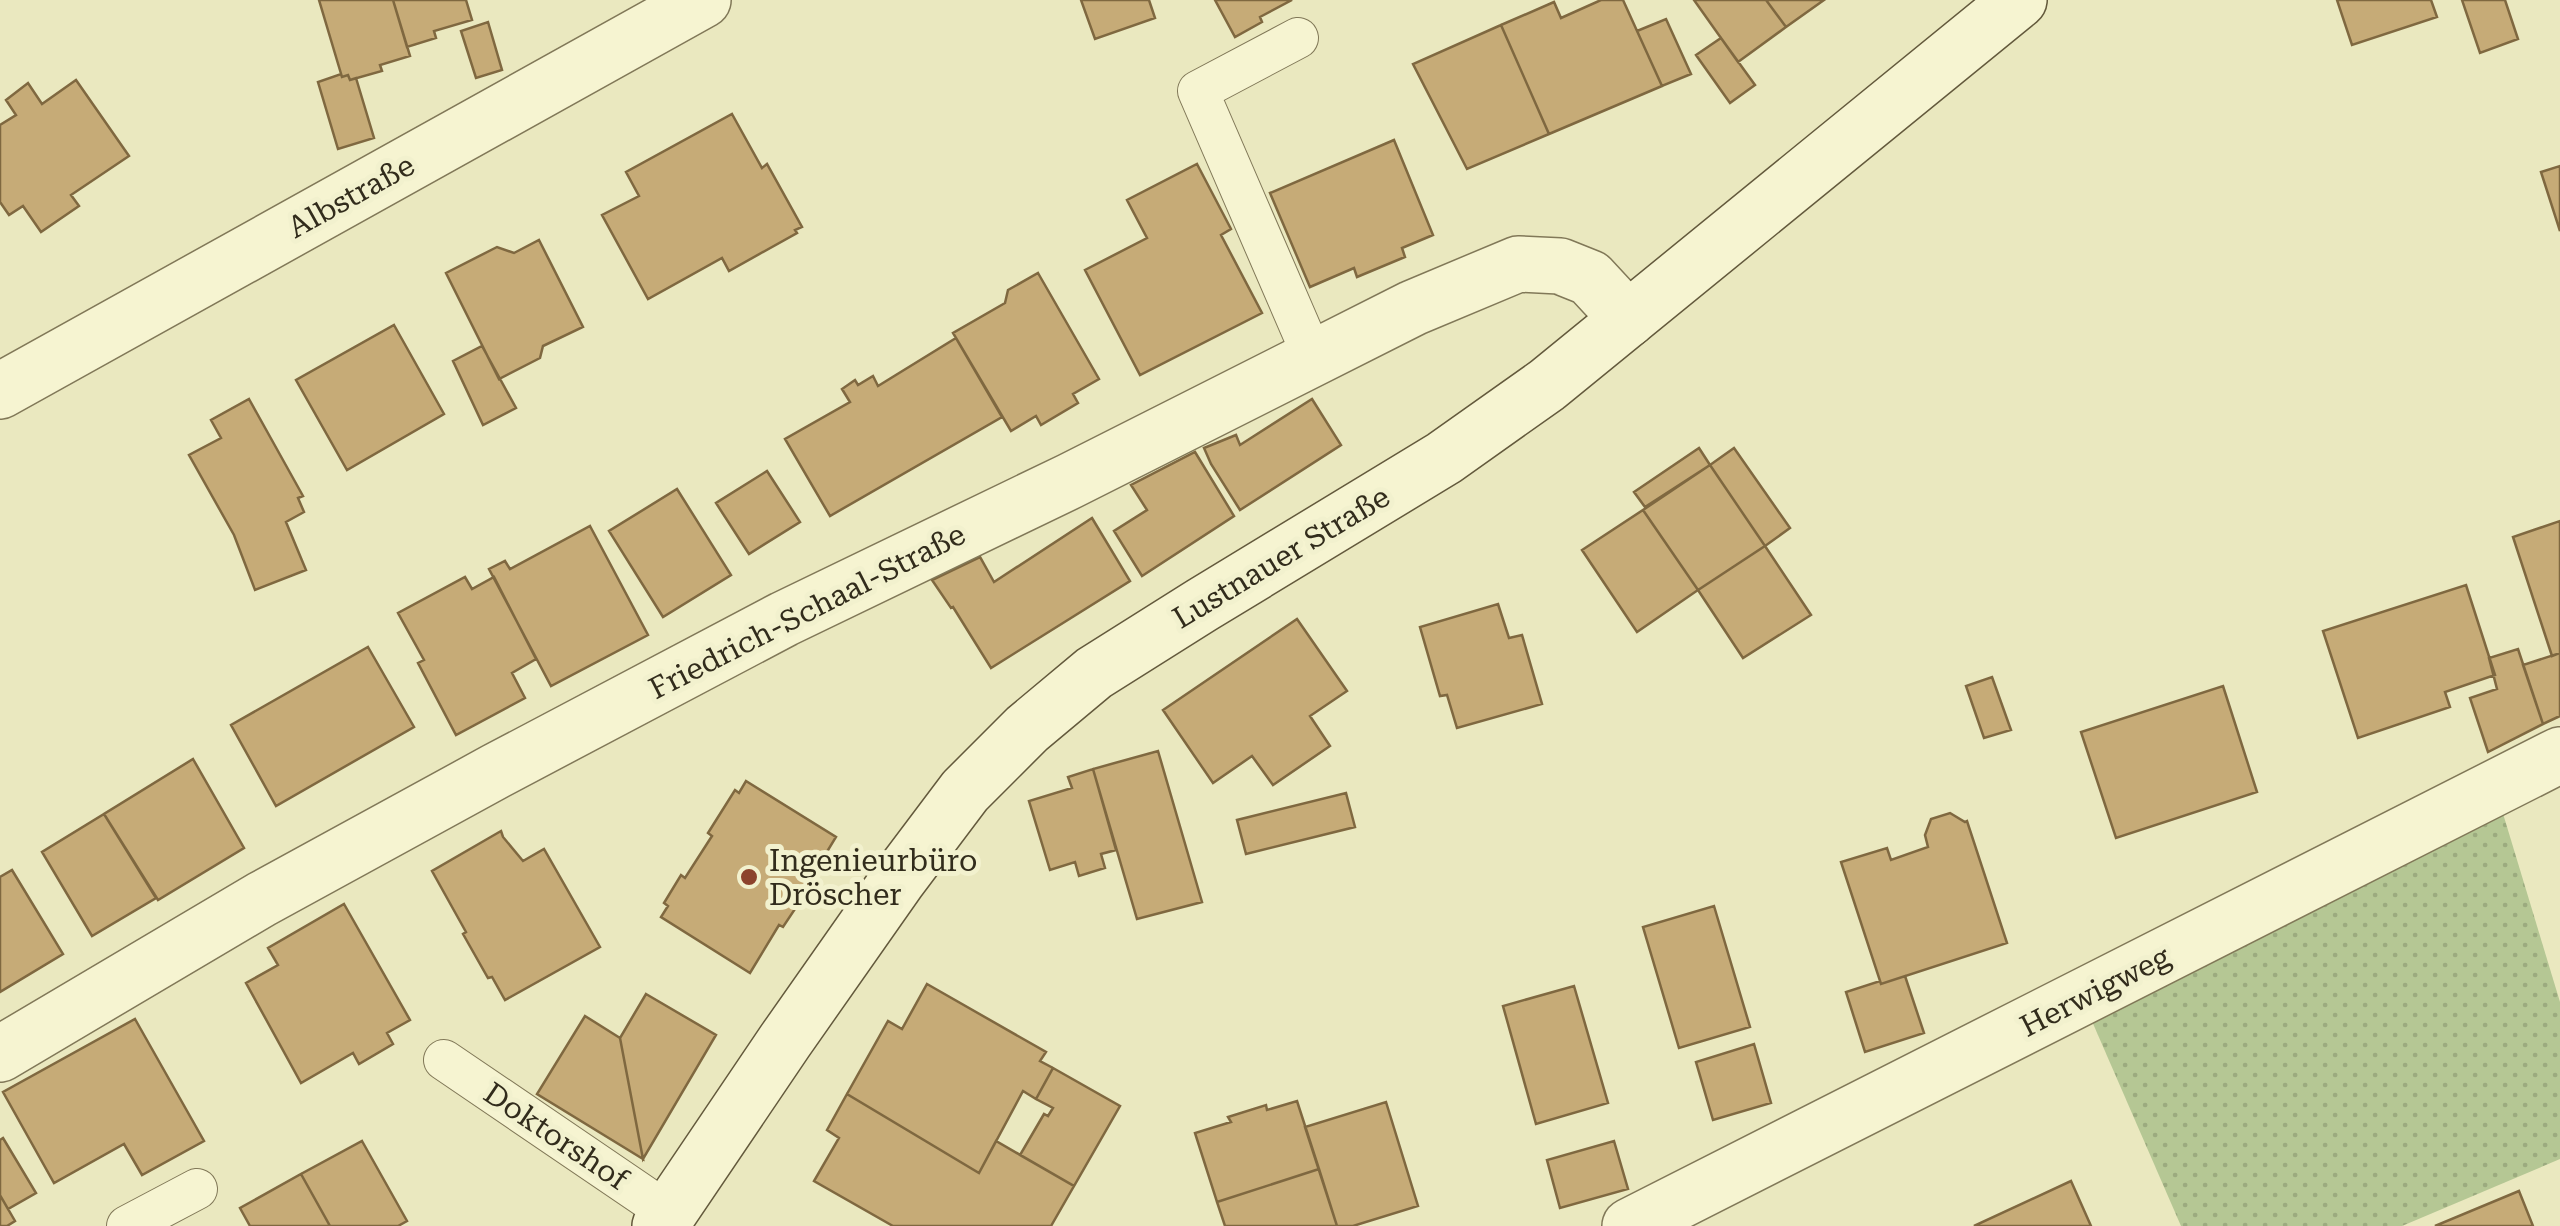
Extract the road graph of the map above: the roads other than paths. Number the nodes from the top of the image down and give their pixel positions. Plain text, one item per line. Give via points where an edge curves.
1 (703, 0) edge
2 (2020, 0) edge
3 (1298, 38) dead end
4 (1628, 319) junction
5 (1312, 357) junction
6 (0, 392) edge
7 (2560, 755) edge
8 (0, 1054) edge
9 (444, 1060) dead end
10 (197, 1189) dead end
11 (665, 1219) edge
12 (1634, 1225) edge
13 (127, 1226) edge

1 - 6 street, Albstraße
2 - 4 street, Lustnauer Straße
3 - 5 lane via 1198,91
4 - 5 street, Friedrich-Schaal-Straße via 1590,278 1560,266 1518,264
4 - 11 street, Lustnauer Straße via 1444,458 1094,673 1027,728 965,792 898,880
5 - 8 street, Friedrich-Schaal-Straße via 784,619 496,771
7 - 12 street, Herwigweg
9 - 11 lane, Doktorshof
10 - 13 lane

